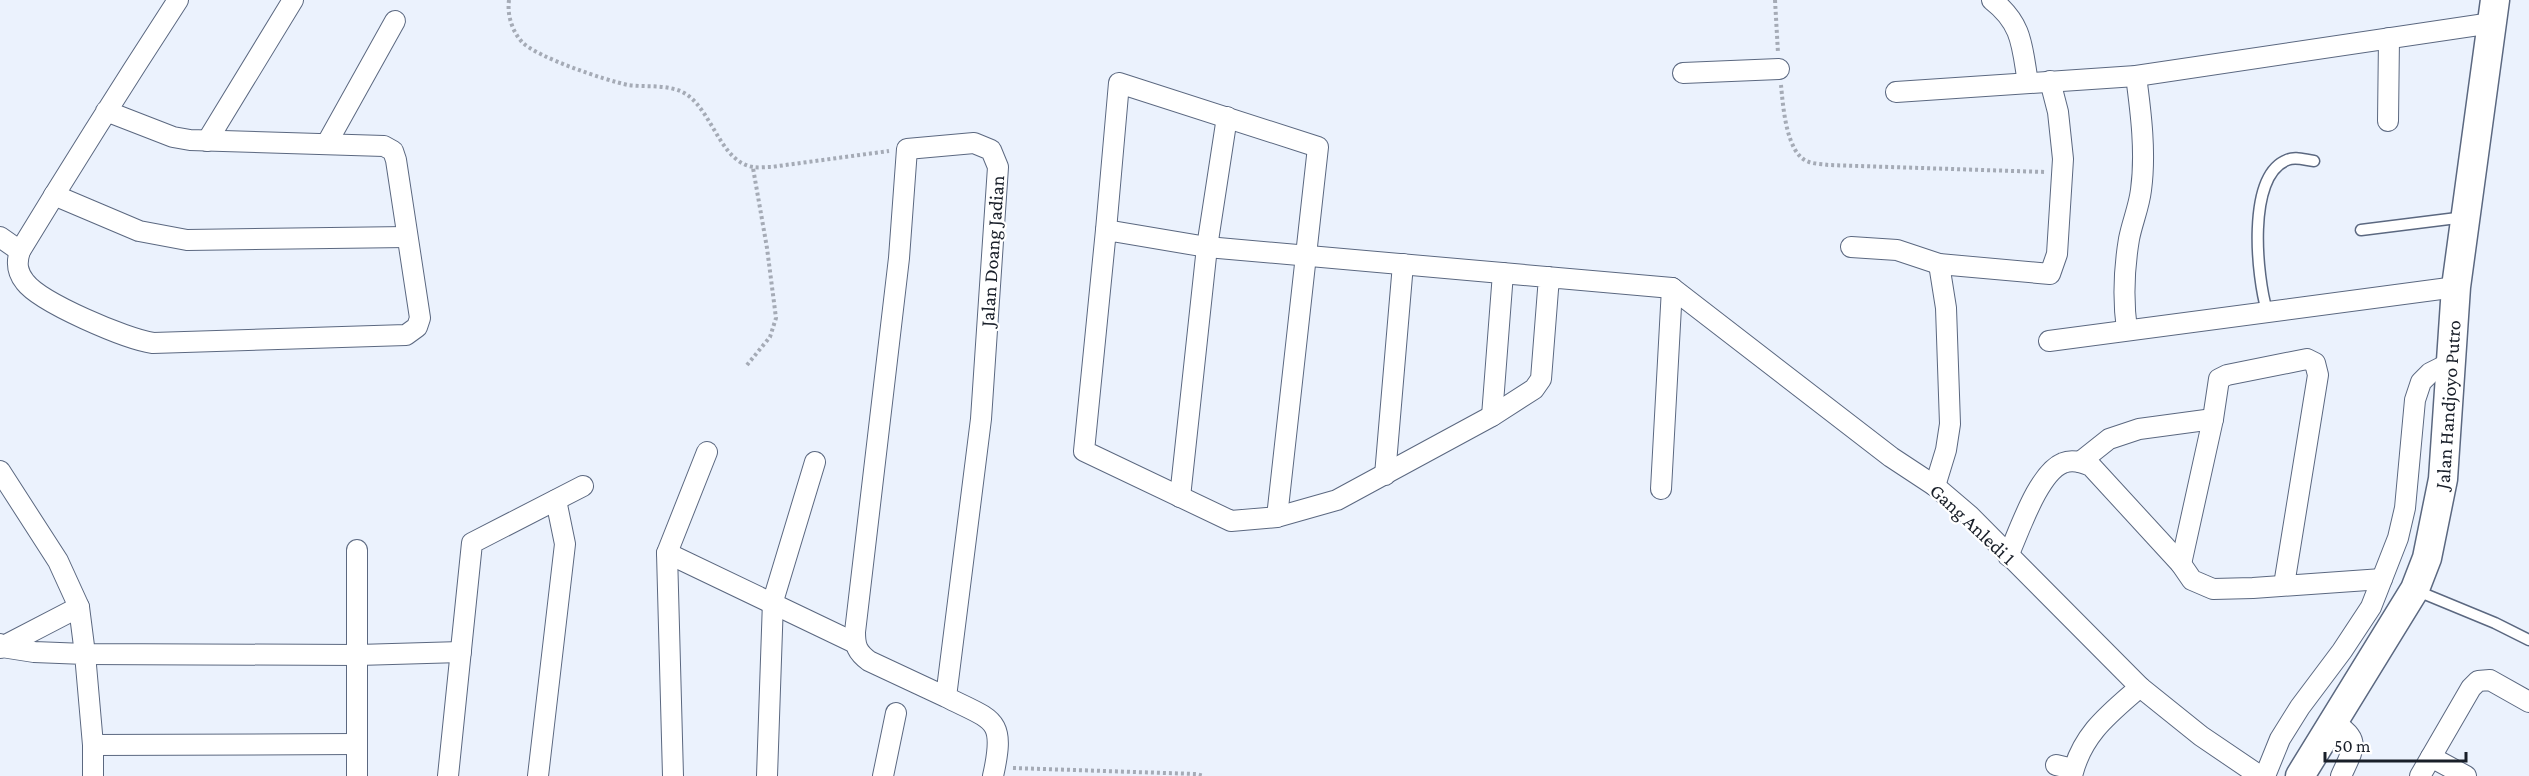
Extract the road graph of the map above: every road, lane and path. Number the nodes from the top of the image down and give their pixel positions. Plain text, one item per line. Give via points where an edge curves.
1 (178, 0) edge
2 (292, 0) edge
3 (509, 0) edge
4 (1775, 0) edge
5 (1992, 0) edge
6 (2494, 12) edge
7 (395, 21) dead end
8 (2389, 38) junction
9 (1779, 69) junction
10 (1683, 74) dead end
11 (2136, 76) junction
12 (2050, 81) junction
13 (2028, 83) junction
14 (1896, 92) dead end
15 (106, 111) junction
16 (1227, 117) junction
17 (2388, 121) dead end
18 (207, 141) junction
19 (327, 143) junction
20 (907, 149) junction
21 (2314, 161) dead end
22 (753, 168) junction
23 (2061, 172) junction
24 (54, 195) junction
25 (2465, 217) junction
26 (1106, 230) junction
27 (2361, 230) dead end
28 (0, 237) edge
29 (407, 237) junction
30 (1207, 247) junction
31 (1851, 247) dead end
32 (20, 251) junction
33 (1307, 255) junction
34 (1403, 264) junction
35 (1940, 264) junction
36 (1503, 273) junction
37 (1549, 277) junction
38 (2456, 287) junction
39 (1672, 288) junction
40 (2267, 311) junction
41 (2127, 330) junction
42 (2049, 341) dead end
43 (2452, 362) junction
44 (747, 365) dead end
45 (1492, 416) junction
46 (2213, 419) junction
47 (706, 452) dead end
48 (815, 462) dead end
49 (2080, 462) junction
50 (0, 471) edge
51 (1385, 475) junction
52 (583, 486) dead end
53 (1935, 486) junction
54 (1661, 489) dead end
55 (1180, 497) junction
56 (556, 500) junction
57 (1277, 517) junction
58 (357, 550) dead end
59 (667, 553) junction
60 (2008, 556) junction
61 (2181, 564) junction
62 (2382, 579) junction
63 (2284, 585) junction
64 (2415, 589) junction
65 (773, 601) junction
66 (79, 607) junction
67 (2529, 640) edge
68 (855, 643) junction
69 (1, 646) edge
70 (461, 652) junction
71 (85, 654) junction
72 (358, 655) junction
73 (2140, 687) junction
74 (946, 697) junction
75 (2529, 702) edge
76 (896, 713) dead end
77 (2332, 722) junction
78 (357, 744) junction
79 (93, 745) junction
80 (2431, 757) junction
81 (2067, 770) edge
82 (93, 776) edge
83 (357, 776) edge
84 (448, 776) edge
85 (538, 776) edge
86 (673, 776) edge
87 (767, 776) edge
88 (883, 776) edge
89 (993, 776) edge
90 (1010, 776) edge
91 (1204, 776) edge
92 (2260, 776) edge
93 (2265, 776) edge
94 (2300, 776) edge
95 (2341, 776) edge
96 (2420, 776) edge
97 (2466, 776) edge

1 - 15 street
2 - 18 street
3 - 22 path via 513,30 536,52 629,85 681,90 697,104 734,158
4 - 9 path
5 - 13 street via 2010,16 2017,29
6 - 8 street
6 - 25 street, Jalan Handjoyo Putro
7 - 19 street
8 - 11 street
8 - 17 street
9 - 10 street
9 - 23 path via 1788,131 1796,151 1807,162
11 - 12 street
11 - 41 street via 2143,152 2141,190 2129,238 2124,309
12 - 13 street
12 - 23 street via 2060,130
13 - 14 street
15 - 18 street via 173,137
15 - 24 street
16 - 26 street via 1119,83
16 - 30 street
16 - 33 street via 1318,147
18 - 19 street
19 - 29 street via 384,146 393,152
20 - 22 path
20 - 68 street via 898,269
20 - 74 street, Jalan Doang Jadian via 974,143 991,150 998,167 981,419
21 - 40 lane via 2286,160 2262,192 2259,277
22 - 44 path via 776,318 770,337
23 - 35 street via 2057,254 2050,273
24 - 29 street via 139,231 187,240
24 - 32 street
25 - 27 lane
25 - 38 street, Jalan Handjoyo Putro
26 - 30 street
26 - 55 street via 1084,451
28 - 32 street
29 - 32 street via 420,318 414,331 303,339 165,343 128,338 33,290 18,270
30 - 33 street
30 - 55 street
31 - 35 street via 1897,250
33 - 34 street
33 - 57 street
34 - 36 street
34 - 51 street
35 - 53 street via 1946,308 1950,424
36 - 37 street
36 - 45 street
37 - 39 street
37 - 45 street via 1541,379 1534,389
38 - 40 street
38 - 43 street, Jalan Handjoyo Putro
39 - 53 street, Gang Anledi 1 via 1891,457
39 - 54 street
40 - 41 street
41 - 42 street
43 - 62 street via 2421,382 2415,400 2405,508
43 - 64 street, Jalan Handjoyo Putro via 2443,479 2427,558
45 - 51 street
46 - 49 street via 2139,429 2109,439
46 - 61 street
46 - 63 street via 2219,379 2307,359 2315,363 2318,375
47 - 59 street
48 - 65 street
49 - 60 street via 2062,463 2051,472 2038,490
49 - 61 street via 2091,466
50 - 66 street via 58,561
51 - 57 street via 1337,500
52 - 56 street
53 - 60 street, Gang Anledi 1
55 - 57 street via 1231,521
56 - 70 street via 472,543
56 - 85 street via 565,544
58 - 72 street
59 - 65 street
59 - 86 street
60 - 73 street, Gang Anledi 1
61 - 63 street via 2192,580 2213,589
62 - 63 street
62 - 93 street via 2371,607 2280,739
64 - 67 lane
64 - 77 street, Jalan Handjoyo Putro
65 - 68 street
65 - 87 street
66 - 69 street
66 - 71 street
68 - 74 street via 859,654 869,661
69 - 71 street
70 - 72 street
70 - 84 street
71 - 72 street
71 - 79 street
72 - 78 street
73 - 81 street via 2100,722
73 - 92 street, Gang Anledi 1 via 2201,736
74 - 89 street via 992,723 1000,740
75 - 80 street via 2490,681 2478,681
76 - 88 street
77 - 94 street, Jalan Handjoyo Putro
77 - 95 street via 2346,730 2354,747
78 - 79 street
78 - 83 street
79 - 82 street
80 - 96 street
80 - 97 street
90 - 91 path via 1012,768

